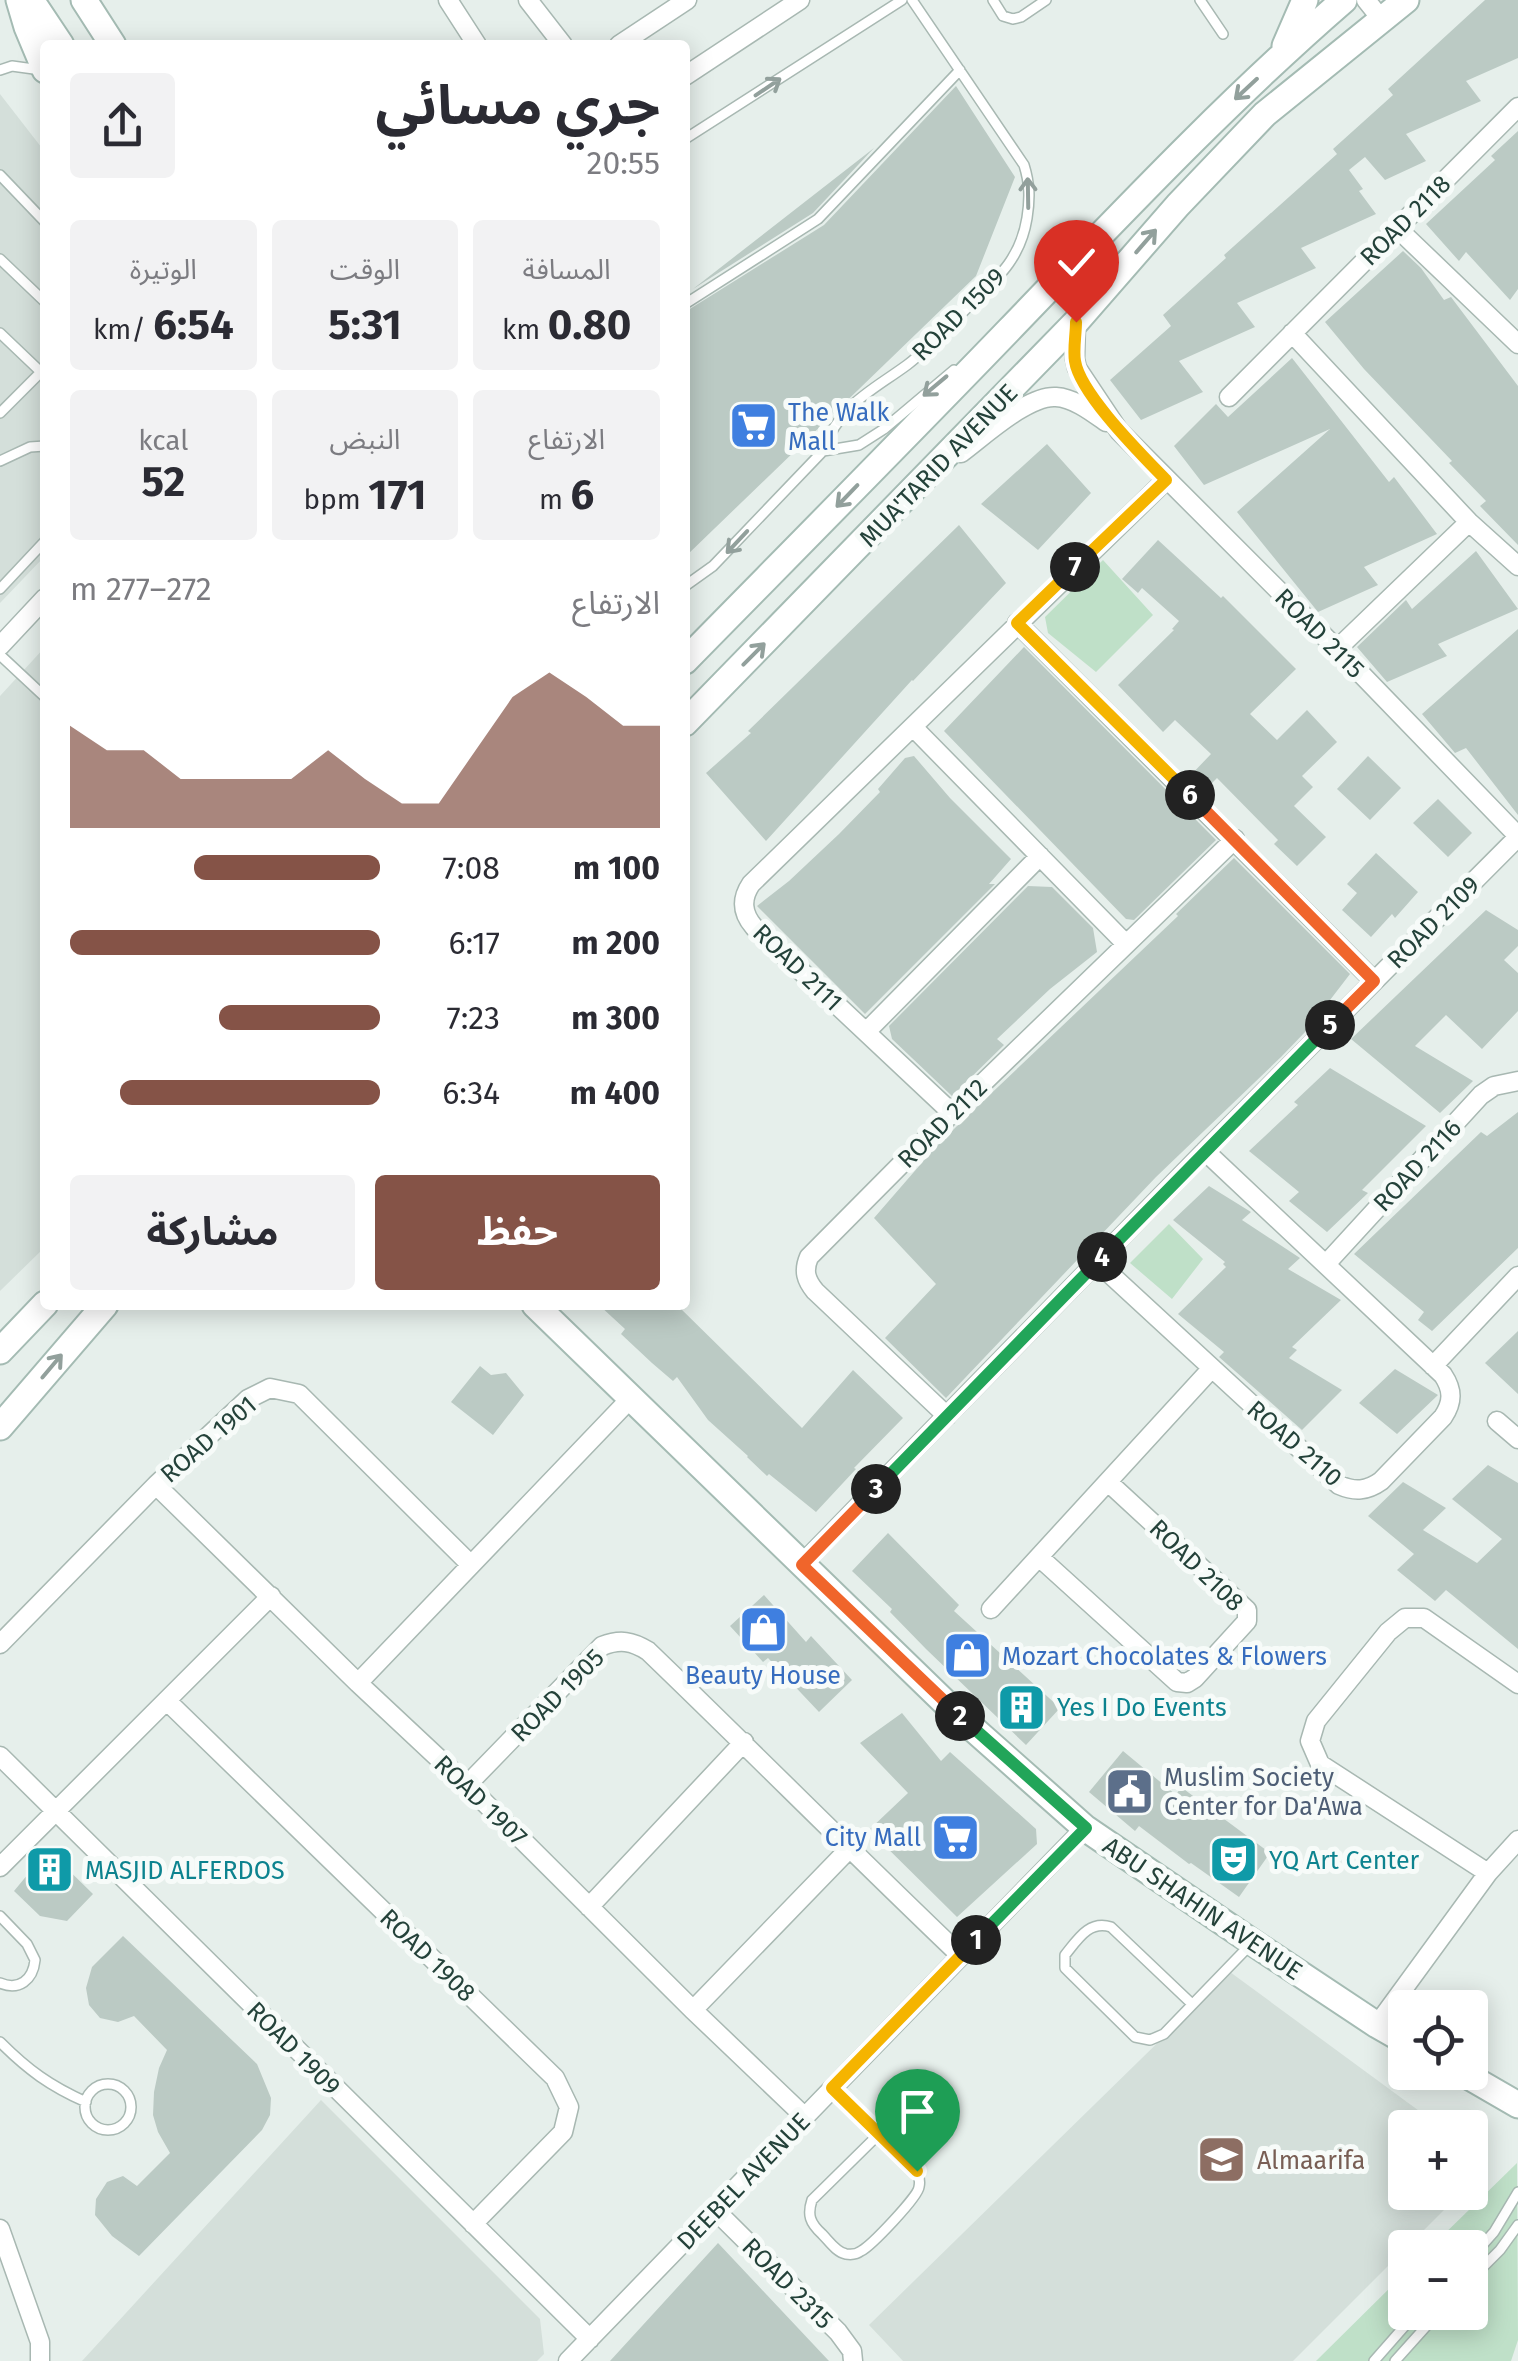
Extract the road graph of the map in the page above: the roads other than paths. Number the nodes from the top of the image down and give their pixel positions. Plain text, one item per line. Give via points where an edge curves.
1 (3, 0) edge
2 (18, 0) edge
3 (32, 0) edge
4 (84, 0) edge
5 (448, 0) edge
6 (528, 0) edge
7 (688, 0) edge
8 (800, 0) edge
9 (902, 0) edge
10 (912, 0) edge
11 (993, 0) edge
12 (1046, 0) edge
13 (1200, 0) edge
14 (1305, 0) edge
15 (1344, 0) edge
16 (1403, 1) edge
17 (774, 7) edge
18 (1374, 10) edge
19 (26, 28) junction
20 (1223, 34) dead end
21 (58, 40) edge
22 (110, 40) edge
23 (473, 40) edge
24 (559, 40) edge
25 (627, 40) edge
26 (1278, 58) junction
27 (40, 59) edge
28 (40, 69) edge
29 (0, 70) edge
30 (960, 70) junction
31 (690, 72) edge
32 (1518, 106) edge
33 (690, 136) edge
34 (0, 176) edge
35 (40, 217) edge
36 (1397, 228) junction
37 (0, 259) edge
38 (40, 297) edge
39 (690, 301) edge
40 (1076, 322) junction
41 (1012, 327) junction
42 (0, 333) edge
43 (1292, 333) junction
44 (1517, 341) edge
45 (40, 368) edge
46 (40, 376) edge
47 (1229, 397) dead end
48 (0, 413) edge
49 (1119, 431) junction
50 (40, 446) edge
51 (823, 450) junction
52 (0, 462) edge
53 (923, 480) junction
54 (1166, 480) junction
55 (1469, 522) junction
56 (40, 546) edge
57 (786, 558) junction
58 (1518, 566) edge
59 (690, 578) edge
60 (0, 589) edge
61 (40, 603) edge
62 (1017, 623) junction
63 (690, 633) edge
64 (0, 646) edge
65 (1337, 649) junction
66 (0, 655) edge
67 (690, 656) edge
68 (40, 692) edge
69 (690, 719) edge
70 (912, 727) junction
71 (1518, 837) edge
72 (1235, 839) junction
73 (1040, 856) junction
74 (1126, 944) junction
75 (1374, 981) junction
76 (866, 1032) junction
77 (1518, 1081) edge
78 (952, 1113) junction
79 (1204, 1152) junction
80 (1097, 1262) junction
81 (1326, 1264) junction
82 (1518, 1276) edge
83 (40, 1309) edge
84 (100, 1310) edge
85 (540, 1310) edge
86 (4, 1342) edge
87 (1433, 1366) junction
88 (1212, 1368) junction
89 (630, 1399) junction
90 (947, 1416) junction
91 (1497, 1420) dead end
92 (0, 1427) edge
93 (1518, 1439) edge
94 (1108, 1482) junction
95 (156, 1486) junction
96 (1039, 1557) junction
97 (471, 1565) junction
98 (802, 1565) junction
99 (271, 1596) junction
100 (991, 1609) dead end
101 (0, 1644) edge
102 (358, 1683) junction
103 (1518, 1684) edge
104 (166, 1701) junction
105 (744, 1742) junction
106 (0, 1756) edge
107 (467, 1786) junction
108 (56, 1812) junction
109 (1086, 1828) junction
110 (1518, 1840) edge
111 (849, 1850) junction
112 (0, 1868) edge
113 (1488, 1873) junction
114 (590, 1908) junction
115 (0, 1916) edge
116 (1252, 1942) junction
117 (961, 1956) junction
118 (0, 1983) edge
119 (1192, 2004) junction
120 (692, 2010) junction
121 (1376, 2025) junction
122 (1388, 2032) edge
123 (0, 2042) edge
124 (832, 2088) junction
125 (1488, 2088) edge
126 (86, 2102) junction
127 (1518, 2105) edge
128 (805, 2117) junction
129 (879, 2134) junction
130 (1518, 2192) edge
131 (715, 2210) junction
132 (472, 2224) junction
133 (1518, 2225) edge
134 (0, 2228) edge
135 (1488, 2239) edge
136 (1488, 2262) edge
137 (1401, 2330) edge
138 (1423, 2330) edge
139 (590, 2339) junction
140 (40, 2361) edge
141 (568, 2361) edge
142 (853, 2361) edge
143 (1374, 2361) edge
144 (1396, 2361) edge

1 - 19 street
2 - 19 street
3 - 21 street
4 - 22 street
5 - 23 street
6 - 24 street
7 - 25 street
8 - 17 street
33 -> 9 lane
10 - 30 lane, ROAD 1509
11 - 12 lane via 1012,20
13 - 20 lane
14 - 26 street
15 - 26 street, MUA'TARID AVENUE
16 - 18 street, MUA'TARID AVENUE
17 - 31 street
40 -> 18 street, MUA'TARID AVENUE via 1178,205
19 - 27 street
26 -> 41 street, MUA'TARID AVENUE
28 - 29 lane
30 - 39 lane via 818,219
51 -> 30 lane, ROAD 1509 via 862,395 926,349 1005,270 1021,244 1030,198 1024,165
32 - 36 street, ROAD 2118
34 - 35 lane
36 - 43 street, ROAD 2118
36 - 44 street
37 - 38 lane
40 - 49 street, ROAD 2115 via 1077,368
40 - 53 street, MUA'TARID AVENUE
41 -> 51 lane via 884,430 859,445
41 -> 57 street, MUA'TARID AVENUE
42 - 45 lane
43 - 47 street, ROAD 2118
43 - 55 street
46 - 48 lane
49 - 53 street, ROAD 2115 via 1066,399 1044,398 1020,408
49 - 54 street, ROAD 2115
50 - 52 lane
51 -> 59 lane, ROAD 1509 via 726,553
69 -> 53 street, MUA'TARID AVENUE
54 - 62 street, ROAD 2111
54 - 65 street, ROAD 2115
55 - 58 street
55 - 65 street
56 - 60 lane
57 - 63 street via 751,578
57 - 67 street, MUA'TARID AVENUE
61 - 64 street
62 - 70 street, ROAD 2111
62 - 72 street
65 - 71 street, ROAD 2115
66 - 68 lane
70 - 73 street
70 - 76 street, ROAD 2111 via 751,884 743,901 754,927
71 - 75 street, ROAD 2109
72 - 74 street, ROAD 2112
72 - 75 street
73 - 74 street
73 - 76 street
74 - 78 street, ROAD 2112
75 - 79 street, ROAD 2109
76 - 78 street, ROAD 2111
77 - 81 street, ROAD 2116 via 1481,1095
78 - 90 street, ROAD 2112 via 806,1266 815,1292
79 - 80 street, ROAD 2109
79 - 81 street, ROAD 2110
80 - 88 street, ROAD 2110
80 - 90 street, ROAD 2109
81 - 87 street, ROAD 2110
82 - 87 street
83 - 86 street
92 -> 84 street
85 - 89 street, ABU SHAHIN AVENUE
87 - 88 street, ROAD 2110 via 1450,1385 1450,1408 1381,1481 1360,1490 1339,1484
88 - 94 street
89 - 97 street
89 - 98 street, ABU SHAHIN AVENUE
90 - 98 street, ROAD 2109
91 - 93 street
94 - 96 street
94 - 96 street, ROAD 2108 via 1247,1610 1247,1621 1196,1678 1177,1682
95 - 97 street, ROAD 1901 via 248,1399 270,1388 299,1394
95 - 99 street, ROAD 1907
95 - 101 street, ROAD 1901
96 - 100 street
97 - 102 street
98 - 109 street, ABU SHAHIN AVENUE
99 - 102 street, ROAD 1907
99 - 104 street
102 - 107 street, ROAD 1907
103 - 113 street via 1424,1618 1405,1618 1316,1721 1310,1741 1320,1764
104 - 108 street
104 - 132 street, ROAD 1908 via 555,2078 569,2107 563,2132
105 - 107 street, ROAD 1905 via 648,1651 614,1642 593,1654
105 - 111 street, ROAD 1905
105 - 114 street
106 - 108 street, ROAD 1909
107 - 114 street, ROAD 1907
108 - 112 street
108 - 132 street, ROAD 1909
109 - 116 street, ABU SHAHIN AVENUE
109 - 117 street, DEEBEL AVENUE
110 - 113 street
111 - 117 street, ROAD 1905
111 - 120 street
113 - 121 street
114 - 120 street, ROAD 1907
115 - 118 lane via 35,1960 23,1984
116 - 119 lane
116 - 121 street, ABU SHAHIN AVENUE
117 - 124 street, DEEBEL AVENUE
119 - 119 lane via 1157,2038 1135,2038 1069,1972 1065,1955 1085,1931 1111,1927
120 - 128 street, ROAD 1907
121 - 122 street, ABU SHAHIN AVENUE
123 - 126 lane via 32,2073
124 - 128 street, DEEBEL AVENUE
124 - 129 lane
125 - 127 street
126 - 126 lane via 94,2126 107,2130 120,2128 132,2106 127,2093 104,2084
128 - 131 street, DEEBEL AVENUE
129 - 129 lane via 917,2171 918,2192 865,2249 846,2254 812,2224 810,2207
130 - 135 lane
131 - 139 street, DEEBEL AVENUE
131 - 142 street, ROAD 2315 via 838,2332
132 - 139 street, ROAD 1909
133 - 136 lane
134 - 140 street via 40,2342
137 - 143 lane
138 - 144 lane
139 - 141 street, DEEBEL AVENUE

